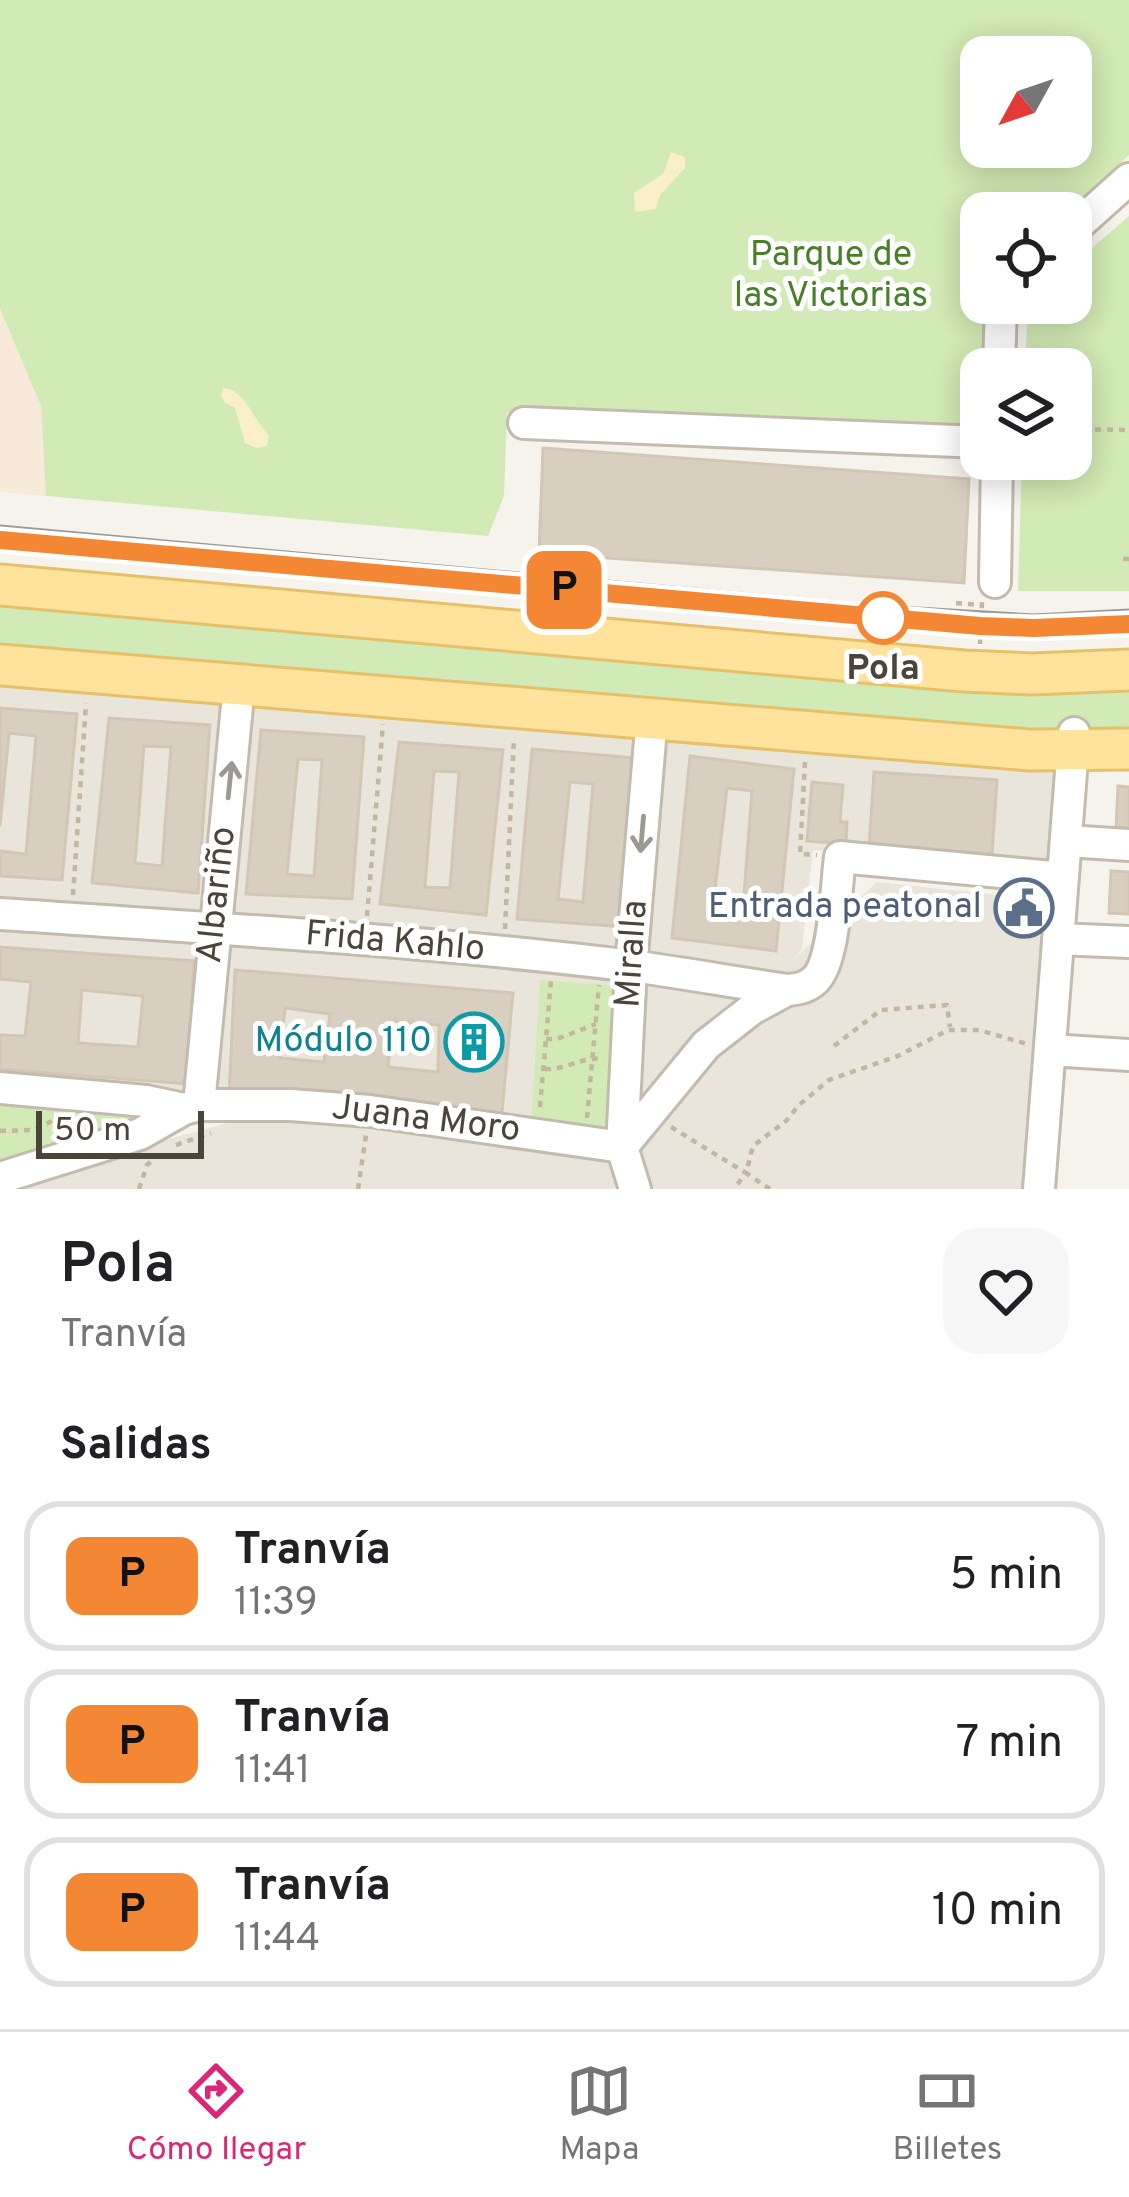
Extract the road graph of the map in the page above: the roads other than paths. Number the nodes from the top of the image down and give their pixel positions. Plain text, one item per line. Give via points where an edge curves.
1 (1129, 179) edge
2 (1092, 213) edge
3 (524, 423) dead end
4 (960, 441) edge
5 (996, 480) edge
6 (0, 585) edge
7 (988, 593) road end
8 (0, 603) edge
9 (0, 648) edge
10 (0, 665) edge
11 (1129, 670) edge
12 (239, 685) junction
13 (1129, 687) edge
14 (652, 717) junction
15 (1129, 731) edge
16 (1073, 742) junction
17 (1129, 749) edge
18 (1066, 841) junction
19 (1129, 845) edge
20 (1063, 878) junction
21 (0, 914) edge
22 (215, 928) junction
23 (1058, 939) junction
24 (1129, 942) edge
25 (616, 964) junction
26 (788, 990) junction
27 (1050, 1050) junction
28 (1129, 1055) edge
29 (0, 1088) edge
30 (191, 1107) junction
31 (622, 1147) junction
32 (0, 1178) edge
33 (635, 1189) edge
34 (1039, 1189) edge

1 - 2 street
3 - 4 street
5 - 7 street
6 - 11 main road via 964,671
8 - 13 street via 963,686
9 - 16 street via 1031,732
10 - 12 main road
12 - 14 main road
22 -> 12 street, Albariño
14 - 16 main road
14 -> 25 street, Miralla
15 - 16 street
16 - 17 main road
16 - 18 street
18 - 19 street
18 - 20 street
20 - 23 street
20 - 26 street via 840,856 827,959 818,978
21 - 22 street, Frida Kahlo
22 - 25 street, Frida Kahlo
22 - 30 street, Albariño
23 - 24 street
23 - 27 street
25 - 26 street, Frida Kahlo
25 - 31 street, Miralla via 627,1062
26 - 31 street via 706,1045
27 - 28 street
27 - 34 street
29 - 30 street, Juana Moro
30 - 31 street, Juana Moro via 370,1112
30 - 32 street via 140,1134
31 - 33 street, Miralla

